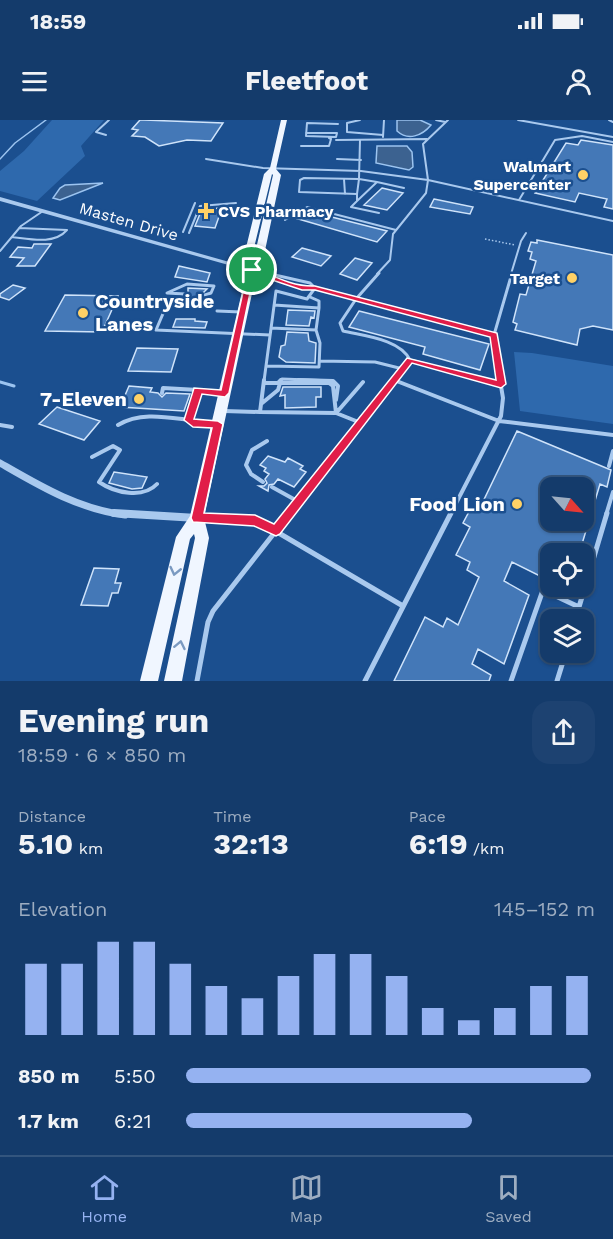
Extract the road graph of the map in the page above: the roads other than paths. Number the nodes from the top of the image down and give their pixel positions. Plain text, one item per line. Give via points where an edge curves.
1 (109, 120) edge
2 (284, 120) edge
3 (360, 120) edge
4 (384, 120) edge
5 (436, 120) edge
6 (518, 120) edge
7 (609, 120) edge
8 (351, 121) edge
9 (446, 121) edge
10 (613, 122) edge
11 (338, 124) dead end
12 (588, 132) junction
13 (106, 135) dead end
14 (306, 135) junction
15 (383, 135) junction
16 (585, 137) junction
17 (613, 137) edge
18 (427, 139) junction
19 (360, 140) junction
20 (384, 140) junction
21 (613, 142) edge
22 (301, 146) dead end
23 (206, 159) dead end
24 (337, 159) dead end
25 (361, 160) junction
26 (273, 169) junction
27 (361, 171) junction
28 (344, 179) junction
29 (358, 179) junction
30 (428, 180) junction
31 (377, 182) junction
32 (404, 188) dead end
33 (345, 194) junction
34 (357, 194) junction
35 (0, 200) edge
36 (519, 200) junction
37 (357, 201) junction
38 (195, 203) dead end
39 (236, 203) dead end
40 (43, 211) junction
41 (379, 213) dead end
42 (285, 220) dead end
43 (613, 221) edge
44 (20, 228) junction
45 (396, 230) junction
46 (183, 232) dead end
47 (189, 232) dead end
48 (526, 233) dead end
49 (12, 237) junction
50 (0, 251) edge
51 (252, 270) junction
52 (315, 288) junction
53 (185, 294) dead end
54 (205, 295) dead end
55 (310, 297) junction
56 (356, 298) junction
57 (273, 305) junction
58 (319, 308) junction
59 (165, 309) dead end
60 (217, 311) dead end
61 (242, 312) junction
62 (271, 328) junction
63 (316, 330) junction
64 (238, 333) junction
65 (270, 335) junction
66 (494, 335) junction
67 (410, 360) junction
68 (320, 361) junction
69 (266, 366) junction
70 (403, 369) junction
71 (394, 380) junction
72 (363, 382) dead end
73 (263, 383) junction
74 (279, 383) junction
75 (501, 384) junction
76 (198, 390) junction
77 (162, 393) dead end
78 (225, 393) junction
79 (261, 405) junction
80 (156, 409) dead end
81 (172, 410) dead end
82 (220, 411) junction
83 (260, 412) junction
84 (336, 413) junction
85 (154, 416) junction
86 (170, 418) junction
87 (189, 420) junction
88 (499, 421) junction
89 (361, 423) junction
90 (218, 424) junction
91 (0, 425) edge
92 (118, 425) dead end
93 (12, 427) dead end
94 (613, 435) edge
95 (267, 441) dead end
96 (613, 452) edge
97 (92, 457) dead end
98 (0, 463) edge
99 (609, 466) dead end
100 (263, 482) dead end
101 (156, 484) dead end
102 (272, 487) dead end
103 (613, 492) edge
104 (299, 502) junction
105 (197, 518) junction
106 (276, 530) junction
107 (403, 606) junction
108 (579, 607) joint
109 (563, 663) edge
110 (149, 681) edge
111 (173, 681) edge
112 (197, 681) edge
113 (365, 681) edge
114 (512, 681) edge
115 (557, 681) edge

1 - 13 lane via 96,132
2 - 26 main road
3 - 8 lane
4 - 15 lane
5 - 9 lane
6 - 12 lane
7 - 10 lane
8 - 15 lane via 345,124 350,134
9 - 18 lane
11 - 14 lane via 308,123
12 - 16 lane
12 - 17 lane
14 - 19 lane
14 - 22 lane via 330,138 331,144
15 - 20 lane
16 - 21 lane
16 - 36 lane via 555,140
18 - 20 lane
18 - 30 lane via 423,144
19 - 20 lane
19 - 25 lane
23 - 26 lane
24 - 25 lane
25 - 27 lane
26 - 27 lane
26 - 51 main road via 267,174 248,260
27 - 29 lane
27 - 30 lane
28 - 29 lane
28 - 33 lane
28 - 33 lane via 304,178 300,180 299,192
29 - 31 lane
29 - 34 lane
30 - 36 lane
30 - 45 lane via 426,194
31 - 32 lane
31 - 37 lane
33 - 34 lane
34 - 37 lane
35 - 40 street, Masten Drive
36 - 43 lane
37 - 41 lane via 351,207
38 - 46 lane
39 - 47 lane via 200,206
40 - 44 lane
40 - 51 street, Masten Drive
42 - 45 lane via 307,207
44 - 49 lane
44 - 49 lane via 67,230 55,239
45 - 56 lane via 390,261
48 - 66 lane
49 - 50 lane
51 - 52 lane via 310,283
51 - 52 lane via 305,289
51 - 61 main road
52 - 55 lane
52 - 56 lane
53 - 54 lane via 167,293 187,284 214,286
55 - 57 lane via 303,299 276,291
55 - 58 lane via 319,301
56 - 66 lane
56 - 67 lane via 340,323 343,331 390,343 406,351
57 - 58 lane
57 - 62 lane
58 - 63 lane
59 - 64 lane via 156,330
60 - 61 lane
61 - 64 main road
62 - 63 lane
62 - 65 lane
63 - 68 lane
64 - 65 lane
64 - 78 main road
65 - 69 lane
66 - 75 lane
67 - 70 lane
67 - 75 lane
68 - 69 lane via 319,367
68 - 70 lane via 375,362
69 - 73 lane
70 - 71 lane
71 - 88 lane
71 - 89 lane
72 - 84 lane
73 - 74 lane
73 - 79 lane
74 - 79 lane via 278,390
74 - 84 lane via 329,383 333,386
75 - 88 lane
76 - 77 lane via 178,392 163,388
76 - 78 lane
76 - 87 lane
78 - 82 main road
79 - 83 lane
80 - 85 lane
81 - 86 lane
82 - 83 lane
82 - 90 main road
83 - 84 lane
84 - 89 lane
85 - 86 lane
85 - 92 lane via 125,420
86 - 87 lane
87 - 90 lane
88 - 94 lane
88 - 107 lane
89 - 104 lane
90 - 105 main road
91 - 93 lane
95 - 100 lane via 255,446 246,465
96 - 99 lane
97 - 101 lane via 108,447 120,450 100,478 103,487 141,494
98 - 105 street via 89,508 139,516
102 - 104 lane
103 - 108 lane
104 - 106 lane
105 - 106 lane via 255,520
105 -> 110 main road via 183,537
111 -> 105 main road via 202,537
106 - 107 lane
106 - 112 lane via 213,610
107 - 113 lane
108 - 114 lane via 543,590
109 - 115 lane

